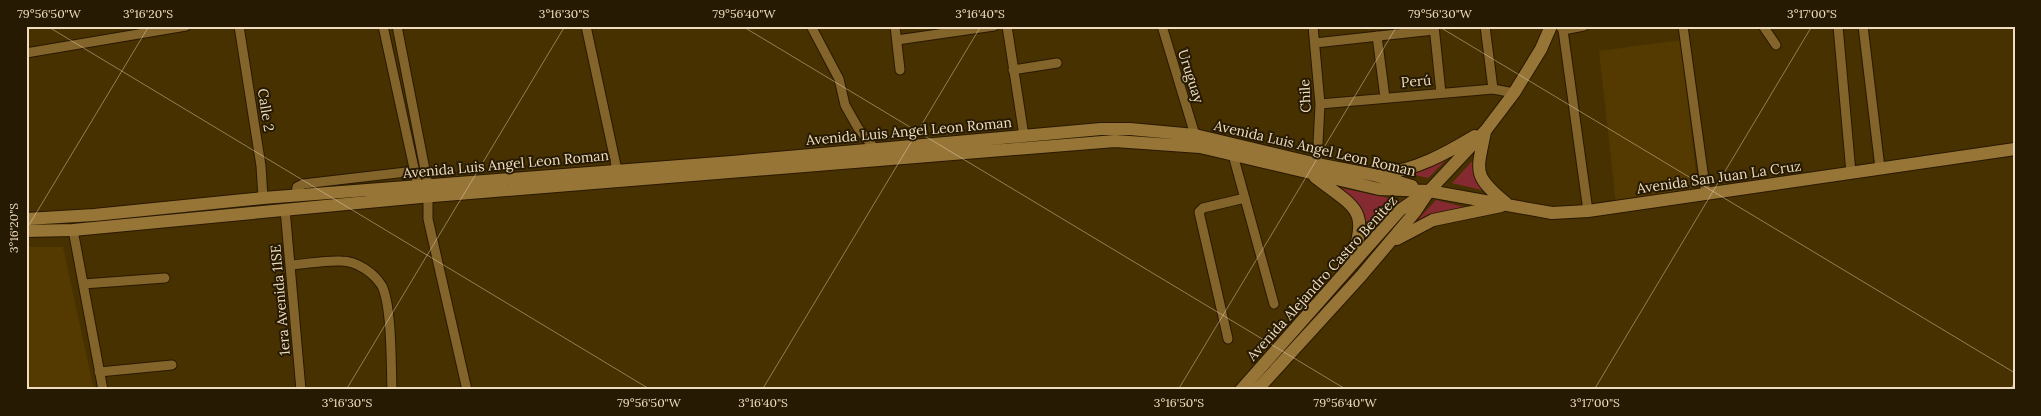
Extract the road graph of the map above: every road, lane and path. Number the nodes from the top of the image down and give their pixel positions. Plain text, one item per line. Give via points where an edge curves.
1 (186, 26) edge
2 (239, 26) edge
3 (383, 26) edge
4 (397, 26) edge
5 (586, 26) edge
6 (811, 26) edge
7 (895, 26) edge
8 (994, 26) edge
9 (1008, 26) edge
10 (1162, 26) edge
11 (1313, 26) edge
12 (1485, 26) edge
13 (1584, 26) edge
14 (1683, 26) edge
15 (1763, 26) edge
16 (1838, 26) edge
17 (1863, 26) edge
18 (1434, 28) edge
19 (1558, 28) edge
20 (139, 30) edge
21 (1377, 36) junction
22 (896, 40) junction
23 (1315, 43) junction
24 (1776, 45) dead end
25 (26, 53) edge
26 (1057, 63) dead end
27 (900, 70) dead end
28 (1013, 70) junction
29 (1493, 89) junction
30 (1441, 93) junction
31 (1514, 93) junction
32 (1385, 98) junction
33 (1320, 104) junction
34 (1486, 130) junction
35 (1196, 135) junction
36 (1024, 136) junction
37 (931, 144) junction
38 (2015, 149) edge
39 (857, 150) junction
40 (876, 154) junction
41 (1233, 155) junction
42 (898, 158) junction
43 (808, 165) junction
44 (1880, 168) junction
45 (616, 170) junction
46 (1315, 170) junction
47 (414, 172) junction
48 (1851, 172) junction
49 (1374, 175) junction
50 (1429, 191) junction
51 (424, 194) junction
52 (1706, 194) junction
53 (296, 196) junction
54 (263, 198) junction
55 (1245, 198) junction
56 (1508, 204) junction
57 (285, 209) junction
58 (1588, 211) junction
59 (26, 219) edge
60 (73, 230) junction
61 (26, 231) edge
62 (1387, 246) junction
63 (291, 265) junction
64 (1348, 268) junction
65 (164, 278) dead end
66 (83, 284) junction
67 (1274, 304) dead end
68 (1228, 339) dead end
69 (172, 365) dead end
70 (99, 372) junction
71 (103, 390) edge
72 (301, 390) edge
73 (392, 390) edge
74 (467, 390) edge
75 (1241, 390) edge
76 (1257, 390) edge

1 - 20 street
2 - 54 street, Calle 2
3 - 47 street
4 - 51 street
5 - 45 street
6 - 40 street via 839,79 845,105
7 - 22 street
8 - 22 street
9 - 28 street
10 - 35 street, Uruguay
11 - 23 street, Chile
12 - 29 street
13 - 19 street
14 - 52 street
15 - 24 street
16 - 48 street
17 - 44 street
18 - 21 street
18 - 30 street
19 - 31 main road, Avenida Alejandro Castro Benitez
19 - 58 street
20 - 25 street
21 - 23 street
21 - 32 street
22 - 27 street
23 - 33 street, Chile
26 - 28 street
28 - 36 street
29 - 30 street, Perú
29 - 31 street, Perú
30 - 32 street, Perú
31 - 34 main road, Avenida Alejandro Castro Benitez
32 - 33 street, Perú
33 - 46 street, Chile
34 - 49 main road via 1420,165 1400,172
34 - 50 main road, Avenida Alejandro Castro Benitez
34 - 56 main road via 1478,171 1486,185
35 - 36 main road, Avenida Luis Angel Leon Roman via 1101,129
35 - 46 main road, Avenida Luis Angel Leon Roman
36 - 37 main road, Avenida Luis Angel Leon Roman
37 - 40 main road, Avenida Luis Angel Leon Roman
37 - 42 main road via 919,150 894,152 893,157
38 - 44 main road, Avenida San Juan La Cruz
39 - 40 main road, Avenida Luis Angel Leon Roman
39 - 43 main road via 861,152 858,157
39 - 45 main road, Avenida Luis Angel Leon Roman
40 - 42 main road, Avenida Luis Angel Leon Roman
40 - 43 main road, Avenida Luis Angel Leon Roman
41 - 42 main road, Avenida Luis Angel Leon Roman via 1200,147 1115,141
41 - 46 main road, Avenida Luis Angel Leon Roman
41 - 55 street
43 - 51 main road, Avenida Luis Angel Leon Roman
44 - 48 main road, Avenida San Juan La Cruz
45 - 51 main road, Avenida Luis Angel Leon Roman
46 - 49 main road, Avenida Luis Angel Leon Roman
46 - 50 main road, Avenida Luis Angel Leon Roman via 1379,189
46 - 64 main road via 1355,209 1360,223 1360,235
47 - 51 street
47 - 53 street via 303,184 297,187
48 - 52 main road, Avenida San Juan La Cruz
49 - 50 main road, Avenida Luis Angel Leon Roman
50 - 56 main road, Avenida San Juan La Cruz
50 - 62 main road, Avenida Alejandro Castro Benitez
50 - 64 main road, Avenida Alejandro Castro Benitez via 1400,210
51 - 53 main road, Avenida Luis Angel Leon Roman
51 - 57 main road, Avenida Luis Angel Leon Roman
51 - 74 street
52 - 58 main road, Avenida San Juan La Cruz
53 - 54 main road, Avenida Luis Angel Leon Roman
54 - 59 main road, Avenida Luis Angel Leon Roman
55 - 67 street
55 - 68 street via 1203,208 1199,212
56 - 58 main road, Avenida San Juan La Cruz via 1552,213
56 - 62 main road via 1433,220
57 - 60 main road, Avenida Luis Angel Leon Roman
57 - 63 street, 1era Avenida 11SE
60 - 61 main road, Avenida Luis Angel Leon Roman
60 - 66 street
62 - 76 main road, Avenida Alejandro Castro Benitez
63 - 72 street, 1era Avenida 11SE
63 - 73 street via 342,261 372,274 382,287 387,302
64 - 75 main road, Avenida Alejandro Castro Benitez
65 - 66 street
66 - 70 street
69 - 70 street
70 - 71 street

